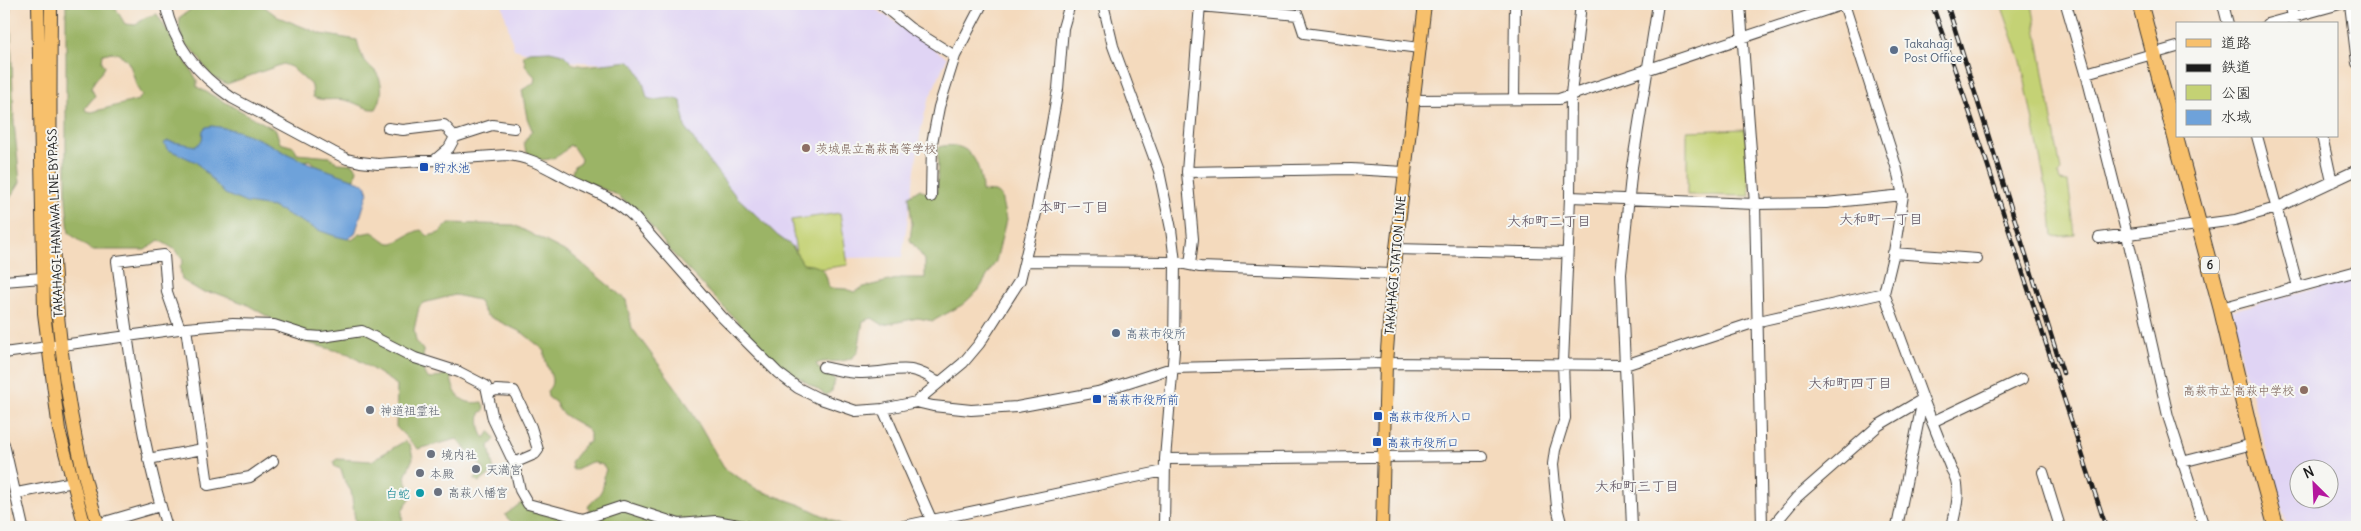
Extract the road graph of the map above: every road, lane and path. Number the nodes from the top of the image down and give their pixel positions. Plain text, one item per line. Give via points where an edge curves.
1 (38, 4) edge
2 (51, 4) edge
3 (165, 4) edge
4 (882, 4) edge
5 (982, 4) edge
6 (1070, 4) edge
7 (1103, 4) edge
8 (1425, 4) edge
9 (1515, 4) edge
10 (1581, 4) edge
11 (1658, 4) edge
12 (1740, 4) edge
13 (1844, 4) edge
14 (2066, 4) edge
15 (2140, 4) edge
16 (2223, 4) edge
17 (2290, 4) edge
18 (2340, 4) edge
19 (2350, 4) edge
20 (1200, 5) edge
21 (2294, 20) edge
22 (2228, 22) edge
23 (2280, 22) edge
24 (1743, 38) junction
25 (2176, 47) edge
26 (1420, 48) junction
27 (2153, 54) junction
28 (955, 56) junction
29 (2357, 63) edge
30 (1648, 69) junction
31 (45, 72) junction
32 (2086, 73) junction
33 (1571, 94) junction
34 (1514, 99) junction
35 (1412, 100) junction
36 (388, 128) dead end
37 (514, 128) dead end
38 (455, 137) junction
39 (2176, 138) edge
40 (2176, 138) edge
41 (2258, 138) edge
42 (2322, 138) edge
43 (434, 160) junction
44 (2357, 170) edge
45 (1187, 172) junction
46 (1404, 172) junction
47 (2332, 182) junction
48 (1903, 195) junction
49 (46, 197) junction
50 (931, 197) dead end
51 (1570, 197) junction
52 (1629, 200) junction
53 (1754, 204) junction
54 (2276, 208) junction
55 (2200, 225) junction
56 (2127, 234) junction
57 (2099, 238) dead end
58 (1395, 249) junction
59 (1567, 253) junction
60 (1893, 254) junction
61 (1977, 258) dead end
62 (1026, 260) junction
63 (1175, 262) junction
64 (1190, 265) junction
65 (2357, 271) edge
66 (1393, 274) junction
67 (42, 278) junction
68 (4, 280) edge
69 (2298, 287) junction
70 (1884, 293) junction
71 (2221, 308) junction
72 (1759, 321) junction
73 (183, 328) junction
74 (127, 336) junction
75 (62, 345) junction
76 (48, 347) junction
77 (4, 353) edge
78 (1386, 363) junction
79 (1563, 363) junction
80 (1625, 365) junction
81 (823, 367) dead end
82 (1172, 368) junction
83 (2022, 379) dead end
84 (938, 383) junction
85 (489, 393) junction
86 (1923, 399) junction
87 (916, 402) junction
88 (883, 409) junction
89 (1932, 422) junction
90 (4, 444) edge
91 (2253, 444) junction
92 (202, 449) junction
93 (1384, 456) junction
94 (1482, 456) dead end
95 (148, 459) junction
96 (1165, 459) junction
97 (273, 461) dead end
98 (2182, 462) junction
99 (514, 463) junction
100 (1164, 471) junction
101 (2043, 472) dead end
102 (73, 482) junction
103 (17, 493) junction
104 (160, 506) junction
105 (932, 519) junction
106 (584, 523) edge
107 (94, 526) edge
108 (23, 527) edge
109 (167, 527) edge
110 (749, 527) edge
111 (900, 527) edge
112 (1164, 527) edge
113 (1382, 527) edge
114 (1562, 527) edge
115 (1632, 527) edge
116 (1762, 527) edge
117 (1772, 527) edge
118 (1897, 527) edge
119 (1952, 527) edge
120 (2060, 527) edge
121 (2204, 527) edge
122 (2276, 527) edge

1 - 31 main road, TAKAHAGI-HANAWA LINE BYPASS
2 - 31 main road, TAKAHAGI-HANAWA LINE BYPASS
3 - 43 street via 169,23 189,60 232,98 347,159 378,164
4 - 28 street via 910,28
5 - 28 street
6 - 62 street via 1063,28 1058,89
7 - 63 street via 1113,46 1160,171
8 - 26 main road, TAKAHAGI STATION LINE
9 - 34 street
10 - 33 street
11 - 30 street
12 - 24 street
13 - 24 street
13 - 48 street
14 - 32 street
15 - 27 highway, 6
16 - 22 street
17 - 21 street
18 - 21 street
19 - 29 street
20 - 26 street via 1298,15 1304,33
20 - 45 street
21 - 23 street
24 - 30 street
24 - 53 street
25 - 27 street
26 - 35 main road, TAKAHAGI STATION LINE
27 - 32 street
27 - 40 highway, 6
28 - 50 street via 932,143
30 - 33 street
30 - 52 street
31 - 49 main road, TAKAHAGI-HANAWA LINE BYPASS
32 - 56 street
33 - 34 street via 1559,98
33 - 51 street
34 - 35 street
35 - 46 main road, TAKAHAGI STATION LINE
36 - 38 street via 403,130 444,125
37 - 38 street via 492,125
38 - 43 street via 449,148
39 - 55 highway, 6
41 - 54 street
42 - 47 street
43 - 88 street via 522,156 606,196 634,217 722,317 778,373 798,388 839,406 856,410
44 - 47 street
45 - 46 street via 1352,169
45 - 64 street via 1193,239
46 - 58 main road, TAKAHAGI STATION LINE
47 - 54 street
48 - 53 street via 1826,203
48 - 60 street
49 - 67 main road, TAKAHAGI-HANAWA LINE BYPASS
49 - 75 main road, TAKAHAGI-HANAWA LINE BYPASS
51 - 52 street
51 - 59 street
52 - 53 street
52 - 80 street via 1621,274
53 - 72 street
54 - 55 street via 2235,220
54 - 69 street
55 - 56 street
55 - 71 highway, 6
56 - 57 street
56 - 98 street via 2168,416
58 - 59 street
58 - 66 main road, TAKAHAGI STATION LINE
59 - 79 street
60 - 61 street
60 - 70 street
62 - 63 street
62 - 84 street via 1014,292 979,344 963,363
63 - 64 street
63 - 82 street
64 - 66 street
65 - 69 street
66 - 78 main road, TAKAHAGI STATION LINE
67 - 68 street
67 - 76 main road, TAKAHAGI-HANAWA LINE BYPASS
69 - 71 street
70 - 72 street
70 - 86 street
71 - 91 highway, 6
72 - 80 street
72 - 116 street
73 - 74 street
73 - 74 street via 167,292 164,255 117,260
73 - 85 street via 274,324 308,336 362,331 415,358 464,374 486,386
73 - 92 street
74 - 75 street
74 - 95 street
75 - 76 street
75 - 107 main road, TAKAHAGI-HANAWA LINE BYPASS
76 - 77 street
76 - 102 main road, TAKAHAGI-HANAWA LINE BYPASS via 59,430
78 - 79 street
78 - 82 street
78 - 93 main road, TAKAHAGI STATION LINE
79 - 80 street
79 - 114 street via 1565,418 1553,464
80 - 115 street
81 - 84 street via 861,374 911,369
82 - 87 street via 1098,392 1017,407 972,410
82 - 96 street
83 - 89 street
84 - 87 street
85 - 99 street via 493,419
85 - 99 street via 514,391 530,427 538,450
86 - 89 street
86 - 117 street via 1879,425 1797,497
86 - 118 street
87 - 88 street
88 - 105 street
89 - 119 street via 1957,478
90 - 103 street
91 - 98 street
91 - 122 highway, 6
92 - 95 street
92 - 97 street via 208,485 250,477
93 - 94 street
93 - 96 street
93 - 113 main road, TAKAHAGI STATION LINE
95 - 104 street
96 - 100 street
98 - 121 street
99 - 106 street via 520,490 528,504
100 - 105 street
100 - 112 street
101 - 120 street
102 - 103 street
102 - 107 main road, TAKAHAGI-HANAWA LINE BYPASS
103 - 108 street
104 - 107 street
104 - 109 street
105 - 111 street
106 - 110 street via 623,506 679,524 716,521

